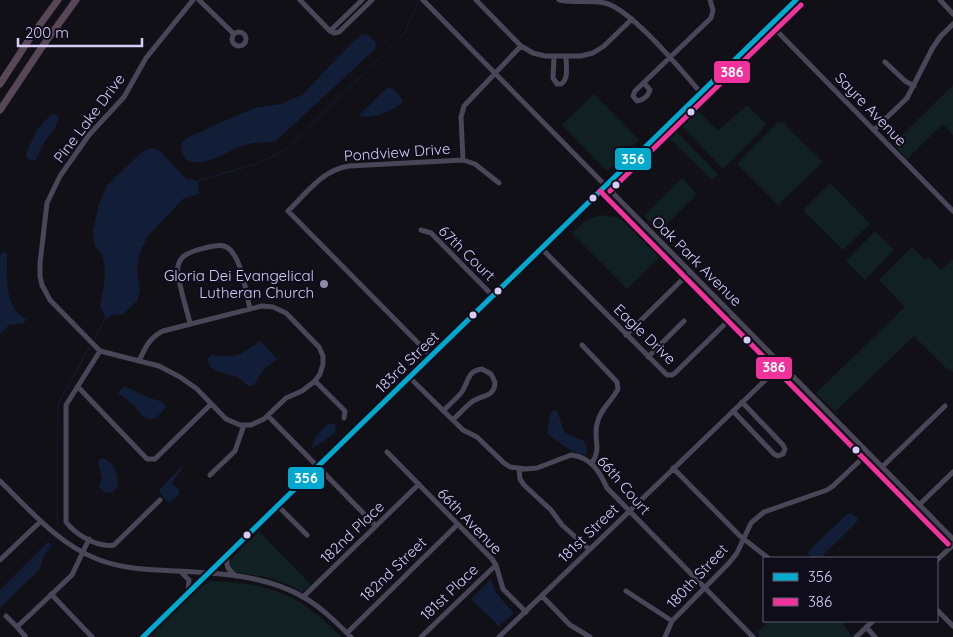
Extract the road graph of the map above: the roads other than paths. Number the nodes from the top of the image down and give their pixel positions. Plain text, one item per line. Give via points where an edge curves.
1 (58, 0) edge
2 (76, 0) edge
3 (193, 0) edge
4 (199, 0) edge
5 (300, 0) edge
6 (362, 0) edge
7 (372, 0) edge
8 (476, 0) edge
9 (559, 0) edge
10 (710, 0) edge
11 (796, 0) edge
12 (940, 0) edge
13 (425, 2) edge
14 (953, 14) edge
15 (632, 19) junction
16 (953, 24) edge
17 (771, 25) junction
18 (330, 31) junction
19 (234, 34) dead end
20 (521, 46) junction
21 (554, 57) junction
22 (566, 57) junction
23 (670, 58) junction
24 (885, 62) dead end
25 (496, 73) junction
26 (644, 83) dead end
27 (0, 84) edge
28 (914, 86) junction
29 (701, 93) junction
30 (0, 110) edge
31 (874, 130) junction
32 (464, 160) junction
33 (499, 184) dead end
34 (605, 186) junction
35 (953, 211) edge
36 (421, 230) dead end
37 (542, 249) junction
38 (690, 272) junction
39 (493, 296) junction
40 (250, 308) junction
41 (733, 316) junction
42 (684, 321) dead end
43 (190, 323) junction
44 (626, 335) junction
45 (582, 345) dead end
46 (100, 351) junction
47 (431, 356) junction
48 (648, 357) junction
49 (139, 361) junction
50 (781, 365) junction
51 (409, 377) junction
52 (315, 381) junction
53 (78, 387) junction
54 (742, 402) junction
55 (211, 404) junction
56 (944, 406) dead end
57 (443, 411) junction
58 (733, 411) junction
59 (268, 416) junction
60 (344, 418) dead end
61 (453, 420) junction
62 (244, 425) junction
63 (387, 452) dead end
64 (868, 453) junction
65 (592, 463) junction
66 (318, 466) junction
67 (882, 467) junction
68 (673, 468) junction
69 (519, 469) junction
70 (953, 472) edge
71 (210, 475) dead end
72 (0, 481) edge
73 (418, 484) junction
74 (160, 500) dead end
75 (919, 505) junction
76 (278, 506) junction
77 (629, 511) junction
78 (41, 520) junction
79 (457, 525) junction
80 (376, 526) junction
81 (307, 535) dead end
82 (744, 538) junction
83 (89, 539) junction
84 (953, 539) edge
85 (953, 545) edge
86 (589, 549) junction
87 (82, 552) junction
88 (229, 552) junction
89 (767, 557) edge
90 (938, 559) edge
91 (0, 560) edge
92 (496, 565) junction
93 (181, 571) junction
94 (208, 573) junction
95 (236, 577) junction
96 (704, 588) junction
97 (626, 591) dead end
98 (188, 592) junction
99 (51, 594) junction
100 (542, 596) junction
101 (303, 597) junction
102 (938, 611) edge
103 (526, 612) junction
104 (6, 616) dead end
105 (672, 621) junction
106 (872, 622) edge
107 (953, 626) edge
108 (17, 627) junction
109 (866, 628) junction
110 (349, 635) edge
111 (25, 636) dead end
112 (92, 637) edge
113 (143, 637) edge
114 (421, 637) edge
115 (500, 637) edge
116 (590, 637) edge
117 (664, 637) edge
118 (753, 637) edge
119 (856, 637) edge
120 (875, 637) edge

1 - 27 highway
2 - 30 highway
3 - 46 street, Pine Lake Drive via 146,58 124,97 89,135 60,176 47,203 40,263 42,285 50,300
4 - 19 street
5 - 18 street
6 - 18 street
7 - 18 street via 339,32
8 - 20 street
9 - 15 street via 605,2 620,8
10 - 23 street via 714,10 711,18
11 - 17 street, 183rd Street
12 - 14 street
13 - 25 street, Oak Park Avenue
15 - 22 street via 597,51
15 - 23 street
16 - 28 street via 932,49
17 - 29 street, 183rd Street
17 - 31 street, Sayre Avenue
20 - 21 street via 533,53
20 - 25 street
21 - 22 street
21 - 22 street via 553,78 560,84 566,78
23 - 26 street
23 - 29 street
24 - 28 street
25 - 32 street via 464,106 461,118
25 - 34 street, Oak Park Avenue
28 - 31 street via 907,98
29 - 34 street, 183rd Street
31 - 35 street, Sayre Avenue
32 - 33 street via 475,164
32 - 47 street, Pondview Drive via 340,167 324,175 288,211
34 - 37 street, 183rd Street
34 - 38 street, Oak Park Avenue
36 - 39 street, 67th Court via 431,233
37 - 39 street, 183rd Street
37 - 44 street, Eagle Drive
38 - 41 street, Oak Park Avenue
38 - 44 street
39 - 47 street, 183rd Street
40 - 43 street
40 - 43 street via 237,260 232,250 219,245 192,252 182,258 178,268
40 - 52 street via 268,306 280,309 316,344 322,353 323,364
41 - 48 street, Eagle Drive via 672,375 665,374
41 - 50 street, Oak Park Avenue
42 - 48 street
43 - 49 street via 154,336
44 - 48 street, Eagle Drive
45 - 65 street via 617,382 618,389 603,408 597,423 595,437 598,450
46 - 49 street
46 - 53 street
47 - 51 street, 183rd Street
49 - 55 street via 159,366 180,377
50 - 54 street, 181st Street
50 - 64 street, Oak Park Avenue
51 - 57 street
51 - 66 street, 183rd Street
52 - 59 street via 286,398
52 - 60 street via 345,411
53 - 55 street via 147,459 155,459
53 - 83 street via 66,405 66,522 72,530
54 - 58 street, 181st Street
54 - 58 street via 784,445 783,454 774,454
55 - 62 street via 228,421
56 - 67 street
57 - 61 street
57 - 61 street via 462,391 473,372 482,369 491,374 495,382 492,392 474,400
58 - 68 street, 181st Street
59 - 62 street via 254,424
59 - 66 street
61 - 69 street via 463,430 477,436 504,463
62 - 71 street via 235,451
63 - 73 street, 66th Avenue
64 - 67 street, Oak Park Avenue
64 - 82 street, 180th Street via 827,490 764,512 751,523
65 - 69 street, 66th Court via 571,455 537,468
65 - 77 street, 66th Court via 607,488
66 - 76 street, 183rd Street
66 - 80 street
67 - 75 street, Oak Park Avenue
68 - 77 street, 181st Street
68 - 82 street
69 - 86 street via 524,485
70 - 75 street
72 - 78 street
73 - 79 street, 66th Avenue
73 - 80 street, 182nd Place
74 - 83 street via 114,545 107,546
75 - 84 street, Oak Park Avenue
76 - 81 street
76 - 88 street, 183rd Street
77 - 86 street, 181st Street
77 - 96 street, 66th Court
78 - 87 street
78 - 91 street
79 - 92 street, 66th Avenue
79 - 110 street, 182nd Street
80 - 101 street, 182nd Place
82 - 89 street
82 - 96 street, 180th Street via 734,557
83 - 87 street
85 - 90 street
86 - 100 street, 181st Street
87 - 93 street via 117,565
87 - 99 street via 72,574
88 - 94 street, 183rd Street
88 - 95 street via 226,565
92 - 103 street, 66th Avenue via 503,589
92 - 114 street, 181st Place
93 - 94 street
93 - 98 street via 189,580
94 - 95 street
94 - 98 street, 183rd Street
95 - 101 street via 277,585
96 - 105 street, 180th Street
96 - 118 street, 66th Court
97 - 105 street
98 - 113 street, 183rd Street
99 - 108 street
99 - 112 street
100 - 103 street, 181st Street
100 - 116 street via 570,625
101 - 110 street
102 - 107 street
103 - 115 street, 181st Street
104 - 108 street
105 - 117 street, 180th Street
106 - 109 street
108 - 111 street
109 - 119 street
109 - 120 street

